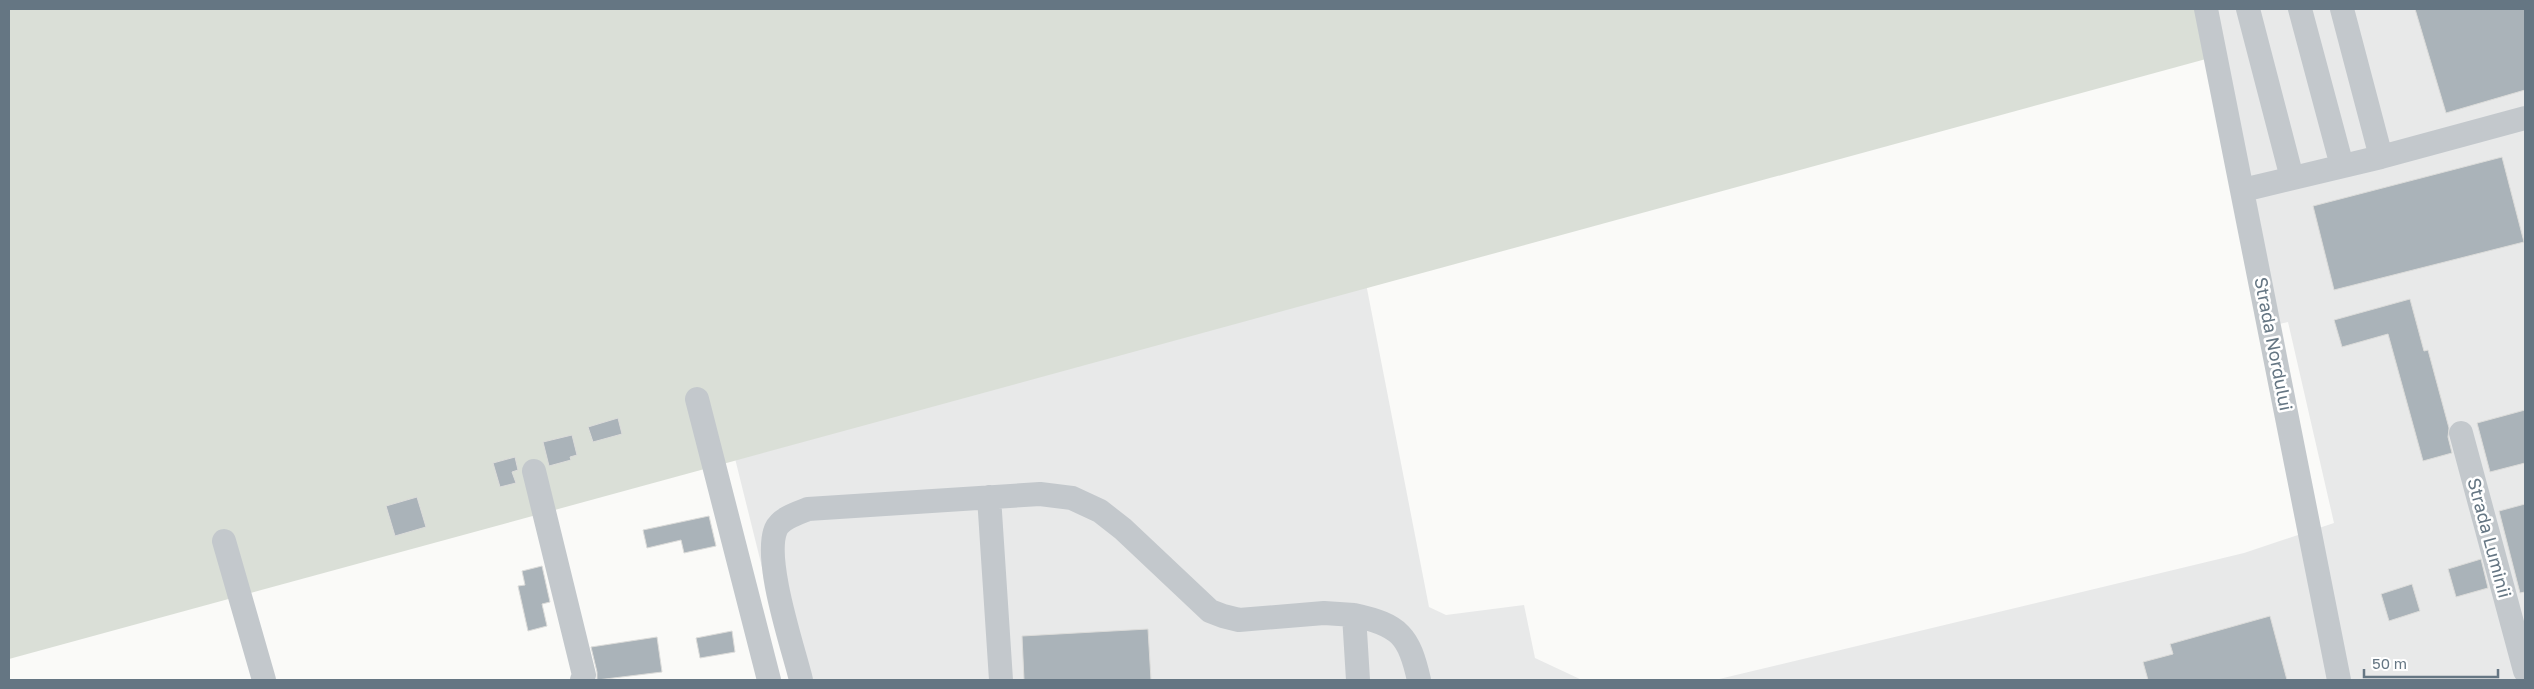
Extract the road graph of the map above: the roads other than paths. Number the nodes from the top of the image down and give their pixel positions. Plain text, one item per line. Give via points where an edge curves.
1 (2206, 9) edge
2 (2248, 9) edge
3 (2300, 9) edge
4 (2342, 9) edge
5 (2525, 118) edge
6 (2380, 157) junction
7 (2342, 166) junction
8 (2292, 178) junction
9 (2243, 190) junction
10 (698, 399) dead end
11 (2461, 433) dead end
12 (534, 471) dead end
13 (989, 497) junction
14 (224, 541) dead end
15 (1354, 615) junction
16 (2525, 671) edge
17 (264, 680) edge
18 (582, 680) edge
19 (769, 680) edge
20 (802, 680) edge
21 (1001, 680) edge
22 (1358, 680) edge
23 (1419, 680) edge
24 (2339, 680) edge

1 - 9 street, Strada Nordului
2 - 8 street
3 - 7 street
4 - 6 street
5 - 6 street
6 - 7 street
7 - 8 street
8 - 9 street
9 - 24 street, Strada Nordului
10 - 19 street
11 - 16 street, Strada Luminii
12 - 18 street via 584,675
13 - 15 street via 1040,494 1072,498 1100,512 1123,529 1210,611 1222,616 1239,620 1324,613
13 - 20 street via 808,508 776,528 775,577
13 - 21 street
14 - 17 street
15 - 22 street
15 - 23 street via 1376,620 1405,638

